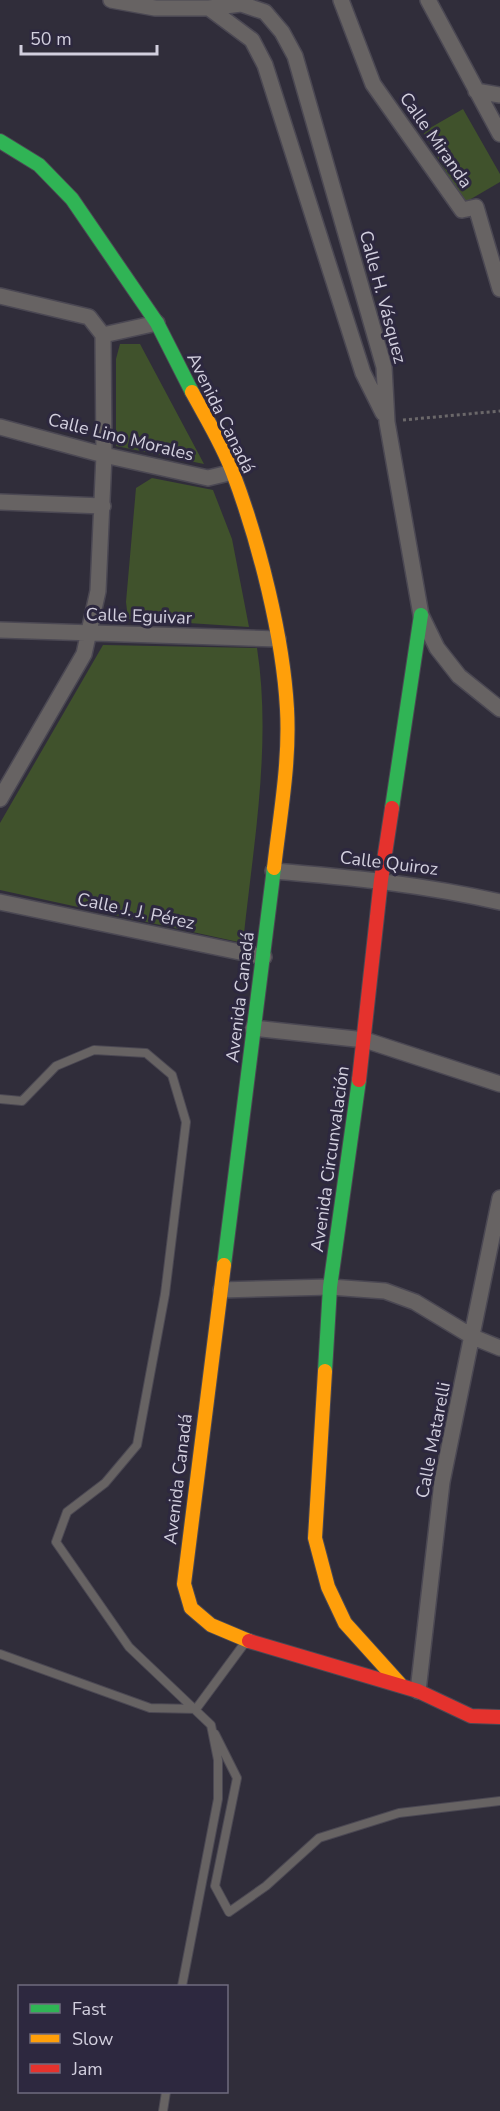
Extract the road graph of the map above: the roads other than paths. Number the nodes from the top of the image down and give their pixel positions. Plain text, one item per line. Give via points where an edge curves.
1 (111, 0) edge
2 (341, 0) edge
3 (428, 0) edge
4 (210, 4) edge
5 (476, 91) junction
6 (500, 95) edge
7 (500, 134) edge
8 (0, 141) edge
9 (500, 289) edge
10 (0, 296) edge
11 (157, 324) junction
12 (103, 335) junction
13 (387, 422) junction
14 (0, 427) edge
15 (104, 455) junction
16 (232, 472) junction
17 (0, 502) edge
18 (103, 506) junction
19 (421, 615) junction
20 (0, 630) edge
21 (88, 634) junction
22 (278, 639) junction
23 (500, 709) edge
24 (0, 799) edge
25 (273, 870) junction
26 (381, 880) junction
27 (0, 902) edge
28 (500, 902) edge
29 (264, 957) junction
30 (253, 1028) junction
31 (365, 1040) junction
32 (500, 1084) edge
33 (0, 1099) edge
34 (500, 1198) edge
35 (330, 1287) junction
36 (221, 1290) junction
37 (473, 1337) junction
38 (500, 1348) edge
39 (247, 1640) junction
40 (0, 1654) edge
41 (400, 1684) junction
42 (418, 1691) junction
43 (196, 1709) junction
44 (500, 1717) edge
45 (211, 1725) junction
46 (500, 1801) edge
47 (182, 1985) edge
48 (166, 2093) edge
49 (163, 2111) edge

1 - 4 street, Calle H. Vásquez via 155,8
2 - 9 street, Calle Miranda via 373,84 462,210 476,207
3 - 5 street
4 - 13 street via 252,40 265,65 363,373
4 - 13 street, Calle H. Vásquez via 241,4 265,12 295,56 384,366
5 - 6 street
5 - 7 street
8 - 11 main road, Avenida Canadá via 39,165 72,199
10 - 12 street via 88,318
11 - 12 street
11 - 16 main road, Avenida Canadá
12 - 15 street
13 - 19 street
14 - 15 street, Calle Lino Morales
15 - 16 street, Calle Lino Morales via 208,478
15 - 18 street
16 - 22 main road, Avenida Canadá via 257,549
17 - 18 street
18 - 21 street via 98,591
19 - 23 street via 437,648 459,676
19 - 26 main road, Avenida Circunvalación
20 - 21 street, Calle Eguivar
21 - 22 street, Calle Eguivar
21 - 24 street via 84,654
22 - 25 main road, Avenida Canadá via 287,708 287,754
25 - 26 street, Calle Quiroz
25 - 29 main road, Avenida Canadá
26 - 28 street, Calle Quiroz
26 - 31 main road, Avenida Circunvalación
27 - 29 street, Calle J. J. Pérez
29 - 30 main road, Avenida Canadá
30 - 31 street
30 - 36 main road, Avenida Canadá
31 - 32 street
31 - 35 main road, Avenida Circunvalación
33 - 43 lane via 22,1101 56,1066 94,1050 146,1053 172,1075 186,1122 165,1294 137,1445 105,1483 67,1512 56,1542 129,1647
34 - 37 street, Calle Matarelli
35 - 36 street
35 - 37 street via 385,1291 415,1302
35 - 41 main road, Avenida Circunvalación via 315,1538 327,1587 345,1623
36 - 39 main road, Avenida Canadá via 184,1584 191,1608 211,1624
37 - 38 street
37 - 42 street, Calle Matarelli via 442,1482
39 - 41 main road, Avenida Canadá
39 - 43 lane
40 - 43 lane via 150,1708
41 - 42 main road, Avenida Canadá
42 - 44 main road, Avenida Canadá via 471,1716
43 - 45 lane
45 - 46 lane via 237,1778 215,1886 229,1912 266,1886 319,1838 399,1813
45 - 47 lane via 218,1760 218,1799
48 - 49 lane

